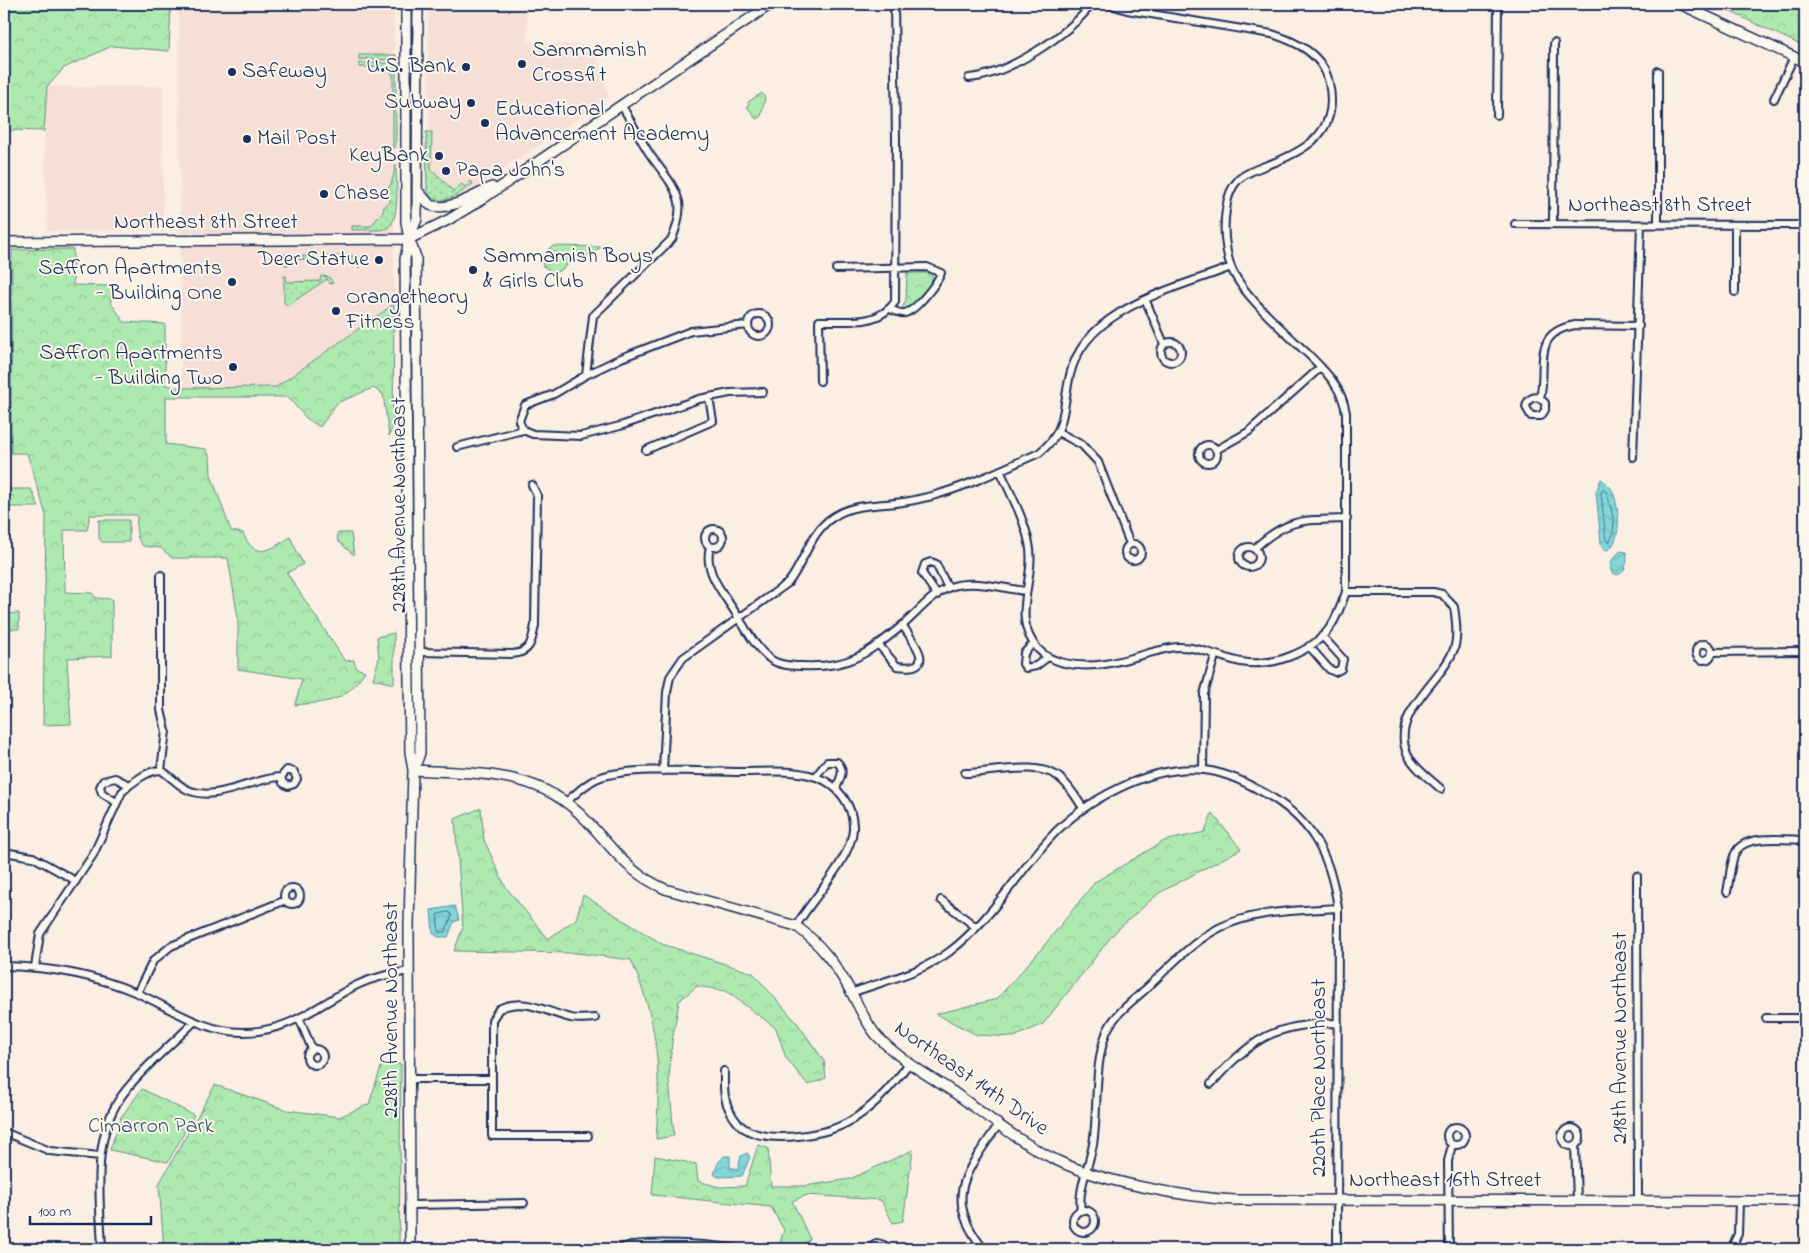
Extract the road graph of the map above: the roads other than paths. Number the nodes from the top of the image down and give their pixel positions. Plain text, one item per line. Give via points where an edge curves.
1 (418, 4) edge
2 (770, 4) edge
3 (894, 4) edge
4 (1092, 4) edge
5 (1108, 4) edge
6 (1498, 4) edge
7 (1680, 4) edge
8 (406, 7) edge
9 (759, 7) edge
10 (1554, 43) dead end
11 (407, 48) junction
12 (418, 49) junction
13 (1794, 57) junction
14 (1805, 62) edge
15 (1658, 71) dead end
16 (970, 78) dead end
17 (1774, 100) dead end
18 (418, 105) junction
19 (622, 106) junction
20 (1497, 116) dead end
21 (517, 175) junction
22 (417, 189) junction
23 (1515, 224) dead end
24 (1553, 224) junction
25 (1658, 224) junction
26 (1641, 225) junction
27 (1735, 225) junction
28 (1805, 225) edge
29 (409, 239) junction
30 (4, 242) edge
31 (895, 268) junction
32 (1231, 268) junction
33 (836, 269) dead end
34 (1734, 292) dead end
35 (1146, 300) junction
36 (890, 309) junction
37 (748, 325) dead end
38 (1639, 326) junction
39 (1164, 344) dead end
40 (1320, 367) junction
41 (586, 375) junction
42 (820, 381) dead end
43 (764, 392) dead end
44 (709, 396) junction
45 (1540, 398) dead end
46 (523, 430) junction
47 (1058, 432) junction
48 (457, 447) dead end
49 (646, 450) dead end
50 (1216, 450) dead end
51 (405, 452) junction
52 (1633, 457) dead end
53 (1000, 470) junction
54 (532, 485) dead end
55 (419, 507) junction
56 (1347, 519) junction
57 (1130, 544) dead end
58 (710, 547) dead end
59 (1254, 550) dead end
60 (161, 575) dead end
61 (948, 588) junction
62 (1025, 591) junction
63 (1346, 592) junction
64 (937, 595) junction
65 (738, 617) junction
66 (902, 625) junction
67 (1322, 636) junction
68 (878, 644) junction
69 (1033, 644) junction
70 (1312, 644) junction
71 (1805, 651) edge
72 (419, 652) junction
73 (1712, 652) dead end
74 (1215, 656) junction
75 (1048, 657) junction
76 (409, 692) junction
77 (161, 770) junction
78 (413, 770) junction
79 (1203, 770) junction
80 (664, 772) junction
81 (965, 773) dead end
82 (816, 776) junction
83 (281, 777) dead end
84 (128, 785) junction
85 (836, 788) junction
86 (1441, 789) dead end
87 (567, 801) junction
88 (116, 802) junction
89 (1083, 808) junction
90 (1805, 840) edge
91 (4, 852) edge
92 (1638, 876) dead end
93 (76, 881) junction
94 (1727, 892) dead end
95 (286, 900) dead end
96 (941, 900) dead end
97 (1338, 908) junction
98 (796, 926) junction
99 (976, 927) junction
100 (4, 966) edge
101 (35, 967) junction
102 (409, 971) junction
103 (137, 993) junction
104 (851, 993) junction
105 (595, 1018) dead end
106 (1766, 1018) dead end
107 (1805, 1018) edge
108 (300, 1020) junction
109 (194, 1022) junction
110 (1338, 1023) junction
111 (312, 1049) dead end
112 (910, 1062) junction
113 (724, 1071) dead end
114 (410, 1079) junction
115 (491, 1079) junction
116 (1211, 1084) dead end
117 (1000, 1124) junction
118 (4, 1132) edge
119 (588, 1136) dead end
120 (1452, 1145) dead end
121 (1575, 1145) dead end
122 (100, 1156) junction
123 (1087, 1172) junction
124 (1337, 1199) junction
125 (1578, 1200) junction
126 (1449, 1201) junction
127 (1638, 1201) junction
128 (1739, 1201) junction
129 (1805, 1202) edge
130 (524, 1203) dead end
131 (412, 1205) junction
132 (1081, 1211) dead end
133 (696, 1247) edge
134 (102, 1249) edge
135 (410, 1249) edge
136 (620, 1249) edge
137 (736, 1249) edge
138 (869, 1249) edge
139 (888, 1249) edge
140 (984, 1249) edge
141 (1337, 1249) edge
142 (1449, 1249) edge
143 (1731, 1249) edge

1 - 12 street, 228th Avenue Northeast
2 - 9 street
3 - 31 street
4 - 16 street via 1075,24 1049,43 1010,64
5 - 32 street via 1272,34 1311,52 1328,79 1332,106 1314,141 1239,179 1228,199 1225,230
6 - 20 street
7 - 13 street
8 - 11 street, 228th Avenue Northeast
8 - 12 street via 414,46
9 - 19 street
10 - 24 street
11 - 18 street via 412,60
11 - 29 street, 228th Avenue Northeast via 406,222
12 - 18 street, 228th Avenue Northeast
13 - 14 street
13 - 17 street
15 - 25 street
18 - 22 street, 228th Avenue Northeast
19 - 21 street
19 - 41 street via 672,186 680,214 672,240 593,316
21 - 22 street via 464,200 440,207 430,205
21 - 29 street via 448,220
22 - 29 street, 228th Avenue Northeast via 417,219
23 - 24 street, Northeast 8th Street
24 - 26 street, Northeast 8th Street
25 - 26 street, Northeast 8th Street
25 - 27 street, Northeast 8th Street
26 - 38 street
27 - 28 street, Northeast 8th Street
27 - 34 street
29 - 30 street, Northeast 8th Street
29 - 51 street, 228th Avenue Northeast via 405,259
29 - 55 street, 228th Avenue Northeast via 416,257
31 - 33 street
31 - 36 street via 895,302
31 - 36 street via 927,267 941,272 936,285 908,312 899,314
32 - 35 street
32 - 40 street via 1243,288
35 - 39 street
35 - 47 street via 1108,319 1084,343 1070,373 1065,411
36 - 42 street via 873,319 819,321
37 - 41 street via 691,332
38 - 45 street via 1575,325 1554,333 1543,350
38 - 52 street
40 - 50 street via 1248,432
40 - 56 street via 1340,389 1346,413
41 - 46 street via 554,394 525,405 519,421
43 - 44 street
44 - 46 street via 580,436 533,434
44 - 49 street via 713,421
46 - 48 street
47 - 53 street via 1049,446 1039,453
47 - 57 street via 1082,446 1098,462
51 - 55 street via 415,462 415,499
51 - 76 street, 228th Avenue Northeast
53 - 62 street via 1029,544 1030,567
53 - 65 street via 934,495 864,505 832,518 810,542 797,572 788,583
54 - 72 street via 537,495 532,643 526,650 512,654
55 - 72 street, 228th Avenue Northeast
56 - 59 street via 1306,520 1291,524 1271,534
56 - 63 street
58 - 65 street via 708,561 715,581
60 - 77 street via 161,710 166,731
61 - 62 street via 974,584
61 - 64 street
61 - 64 street via 936,564 925,564 922,573
62 - 69 street via 1025,621
63 - 67 street via 1331,625
63 - 86 street via 1433,592 1442,594 1454,607 1454,648 1411,713 1404,736 1410,760
64 - 66 street
65 - 68 street via 769,658 791,666 837,666
65 - 80 street via 683,658 670,677
66 - 68 street
66 - 68 street via 921,652 917,664 897,666
67 - 70 street
67 - 70 street via 1342,659 1341,669 1335,672 1329,669
69 - 75 street
69 - 75 street via 1024,653 1026,668 1036,666
70 - 74 street via 1294,655 1258,663
71 - 73 street
72 - 76 street via 416,683
72 - 78 street, 228th Avenue Northeast via 420,752
74 - 75 street via 1179,646 1094,666
74 - 79 street via 1204,694
76 - 78 street, 228th Avenue Northeast
77 - 83 street via 186,788 209,793
77 - 84 street via 150,772
78 - 87 street, Northeast 14th Drive via 517,778
78 - 102 street, 228th Avenue Northeast
79 - 89 street, 220th Place Northeast via 1146,778
79 - 97 street, 220th Place Northeast via 1236,778 1265,793 1309,827 1324,852 1334,879
80 - 82 street
80 - 87 street via 601,777
81 - 89 street via 1017,768 1043,771 1062,779
82 - 85 street
82 - 85 street via 827,762 837,762 842,772
84 - 88 street
84 - 88 street via 115,778 103,781 102,793
85 - 98 street via 852,815 849,851 807,906
87 - 98 street, Northeast 14th Drive via 616,856 649,882
88 - 93 street via 100,843
89 - 99 street, 220th Place Northeast via 1049,839
90 - 94 street via 1753,840 1742,845 1736,851
91 - 93 street via 40,859
92 - 127 street, 218th Avenue Northeast
93 - 101 street via 40,934
95 - 103 street via 171,946 153,961
96 - 99 street
97 - 110 street, 220th Place Northeast
97 - 123 street via 1273,912 1218,929 1186,951 1122,1012 1108,1029 1099,1066 1093,1152
98 - 104 street, Northeast 14th Drive via 826,952
99 - 104 street, 220th Place Northeast via 939,959
100 - 101 street
101 - 103 street via 78,974
102 - 108 street via 356,985
102 - 114 street, 228th Avenue Northeast
103 - 109 street
104 - 112 street, Northeast 14th Drive via 873,1031
105 - 115 street via 575,1019 532,1005 499,1008 492,1020
106 - 107 street
108 - 109 street via 275,1028 243,1032 212,1029
108 - 111 street
109 - 122 street via 126,1090 108,1122
110 - 116 street via 1301,1024 1270,1034 1230,1063
110 - 124 street, 220th Place Northeast
112 - 113 street via 897,1080 850,1121 823,1132 801,1135 759,1134 742,1126 724,1097
112 - 117 street, Northeast 14th Drive
114 - 115 street
114 - 131 street, 228th Avenue Northeast
115 - 119 street via 492,1136
117 - 123 street, Northeast 14th Drive via 1056,1160
117 - 140 street via 970,1166 961,1198 966,1224
118 - 122 street via 50,1152
120 - 126 street via 1448,1161
121 - 125 street
122 - 134 street
123 - 124 street, Northeast 16th Street via 1211,1198
123 - 132 street via 1080,1200
124 - 126 street, Northeast 16th Street
124 - 141 street, 220th Place Northeast
125 - 126 street, Northeast 16th Street
125 - 127 street, Northeast 16th Street
126 - 142 street
127 - 128 street, Northeast 16th Street
128 - 129 street, Northeast 16th Street
128 - 143 street via 1738,1234
130 - 131 street
131 - 135 street, 228th Avenue Northeast
133 - 136 street via 633,1244
133 - 137 street
138 - 139 street via 877,1243

